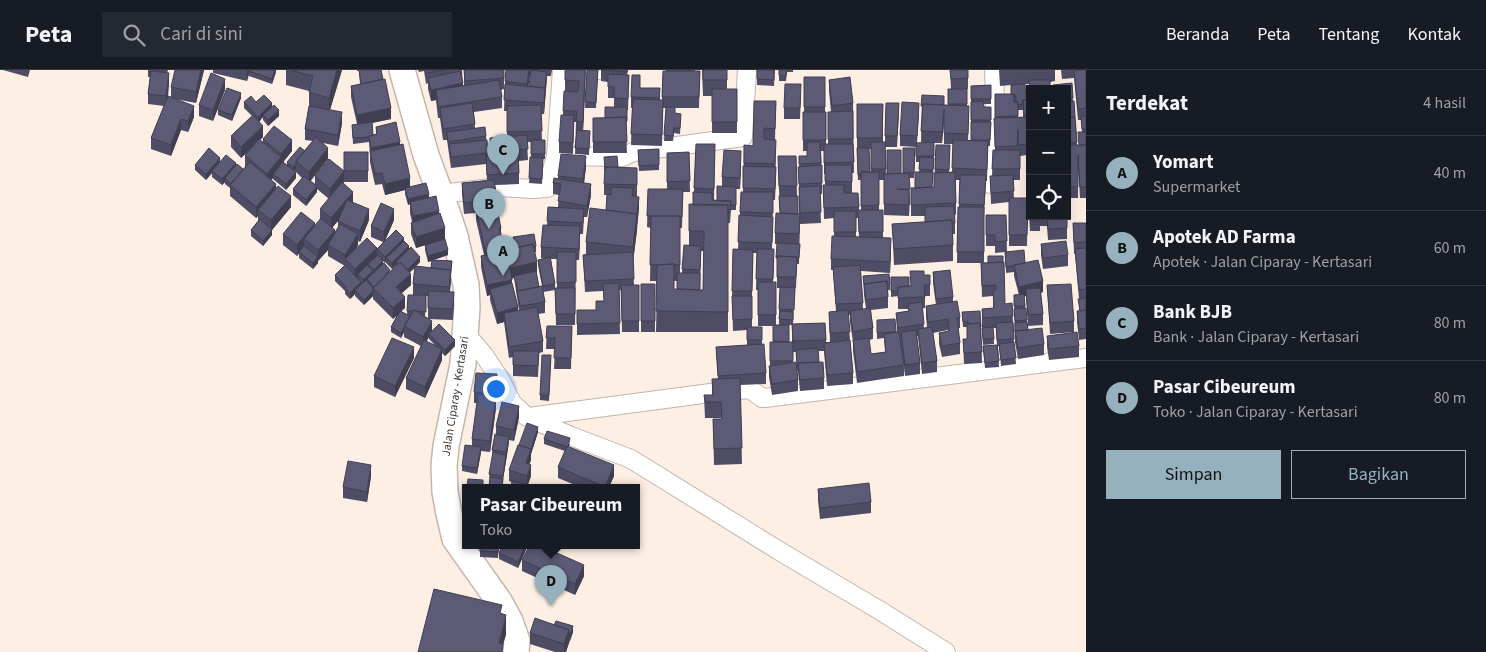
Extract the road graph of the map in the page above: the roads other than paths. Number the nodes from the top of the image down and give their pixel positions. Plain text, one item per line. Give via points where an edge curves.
1 (402, 70) edge
2 (562, 70) edge
3 (569, 70) edge
4 (599, 70) edge
5 (747, 70) edge
6 (994, 70) edge
7 (556, 156) junction
8 (990, 184) edge
9 (441, 194) junction
10 (466, 334) junction
11 (1086, 358) edge
12 (527, 417) junction
13 (516, 652) edge
14 (946, 652) edge

1 - 9 main road, Jalan Ciparay - Kertasari via 426,155
2 - 7 street
3 - 4 street
5 - 7 street via 743,137 634,152 623,157
6 - 8 street
7 - 9 street via 546,188 499,187
9 - 10 main road, Jalan Ciparay - Kertasari via 466,285
10 - 12 street via 484,355 512,403
10 - 13 main road, Jalan Ciparay - Kertasari via 446,446 445,492 455,539 510,621 517,641
11 - 12 street via 765,398 750,389
12 - 14 street via 631,459

